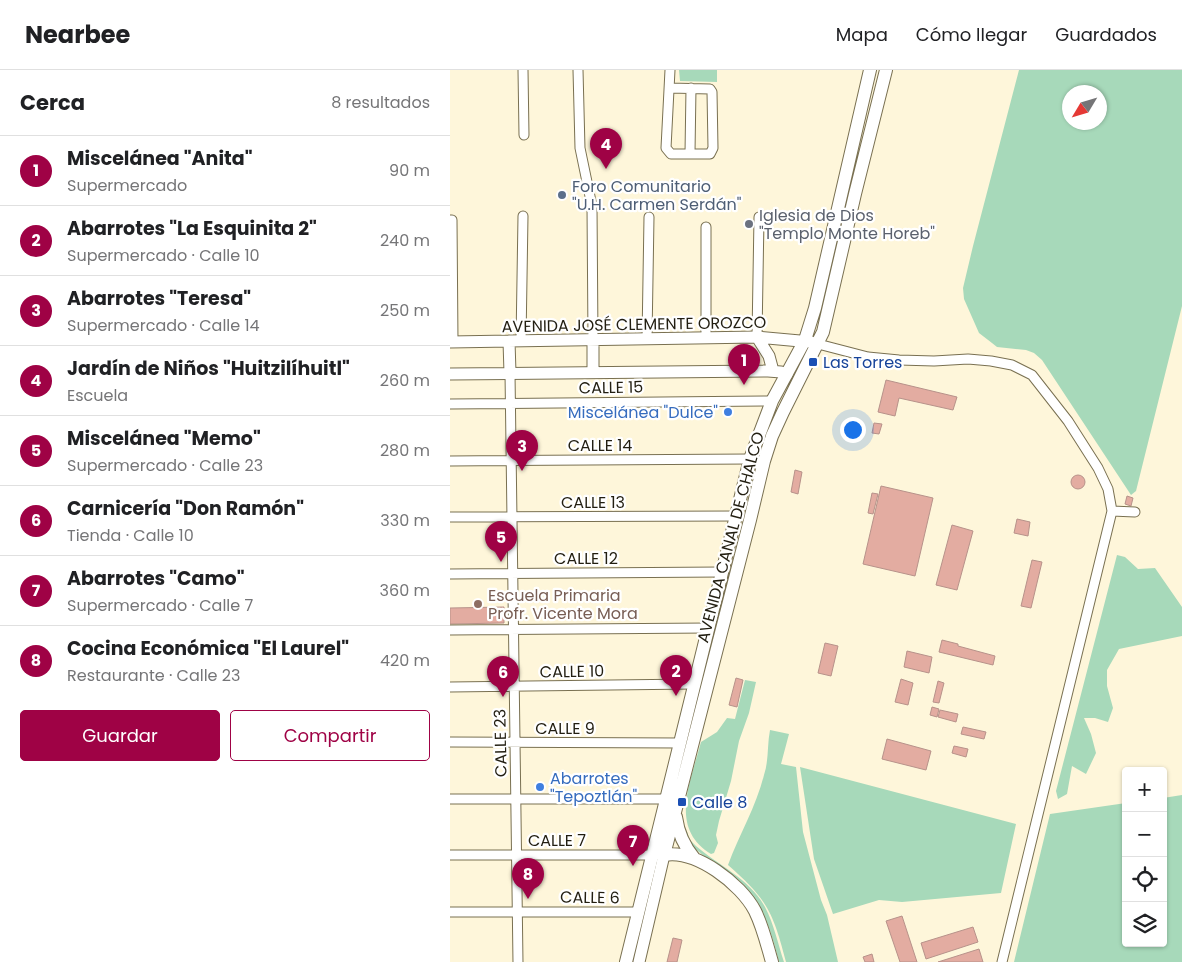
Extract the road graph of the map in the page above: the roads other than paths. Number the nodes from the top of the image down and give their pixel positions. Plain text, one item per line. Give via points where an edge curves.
1 (523, 70) edge
2 (578, 70) edge
3 (670, 70) edge
4 (870, 70) edge
5 (886, 70) edge
6 (670, 88) junction
7 (691, 88) junction
8 (524, 135) dead end
9 (690, 153) junction
10 (522, 216) dead end
11 (649, 217) dead end
12 (759, 217) dead end
13 (450, 220) edge
14 (706, 227) dead end
15 (758, 337) junction
16 (706, 338) junction
17 (647, 339) junction
18 (593, 340) junction
19 (805, 340) junction
20 (515, 341) junction
21 (451, 342) edge
22 (818, 344) junction
23 (773, 371) junction
24 (593, 372) junction
25 (510, 373) junction
26 (450, 374) edge
27 (787, 374) junction
28 (772, 400) junction
29 (510, 403) junction
30 (450, 404) edge
31 (750, 459) junction
32 (450, 460) edge
33 (511, 460) junction
34 (1112, 511) junction
35 (1136, 512) dead end
36 (737, 516) junction
37 (450, 517) edge
38 (512, 517) junction
39 (722, 572) junction
40 (512, 573) junction
41 (450, 574) edge
42 (709, 628) junction
43 (513, 629) junction
44 (450, 630) edge
45 (693, 684) junction
46 (514, 686) junction
47 (450, 687) edge
48 (450, 742) edge
49 (515, 742) junction
50 (680, 743) junction
51 (450, 799) edge
52 (515, 799) junction
53 (666, 799) junction
54 (675, 816) junction
55 (450, 855) edge
56 (516, 855) junction
57 (659, 855) junction
58 (697, 860) junction
59 (517, 911) junction
60 (450, 912) edge
61 (639, 912) junction
62 (518, 962) edge
63 (626, 962) edge
64 (639, 962) edge
65 (772, 962) edge
66 (1002, 962) edge

1 - 8 street
2 - 18 street via 580,148 592,206
3 - 6 street
4 - 19 main road, AVENIDA CANAL DE CHALCO
5 - 22 main road, AVENIDA CANAL DE CHALCO
6 - 7 street
6 - 9 street via 666,148 671,154
7 - 9 street
7 - 9 street via 706,88 712,92 714,148 710,154
10 - 20 street
11 - 17 street
12 - 15 street
13 - 21 street
14 - 16 street
15 - 16 street, AVENIDA JOSÉ CLEMENTE OROZCO
15 - 19 street, AVENIDA JOSÉ CLEMENTE OROZCO
15 - 23 street
16 - 17 street, AVENIDA JOSÉ CLEMENTE OROZCO
17 - 18 street, AVENIDA JOSÉ CLEMENTE OROZCO
18 - 20 street, AVENIDA JOSÉ CLEMENTE OROZCO
18 - 24 street
19 - 22 street, AVENIDA JOSÉ CLEMENTE OROZCO
19 - 27 main road, AVENIDA CANAL DE CHALCO
20 - 21 street, AVENIDA JOSÉ CLEMENTE OROZCO
20 - 25 street
22 - 34 street via 868,357 934,361 968,359 1012,364 1032,375 1068,421 1098,468 1108,489
22 - 54 main road, AVENIDA CANAL DE CHALCO via 783,412 764,461
23 - 24 street
23 - 27 street
24 - 25 street
25 - 26 street
25 - 29 street, CALLE 23
27 - 28 main road, AVENIDA CANAL DE CHALCO
28 - 29 street, CALLE 15
28 - 31 main road, AVENIDA CANAL DE CHALCO
29 - 30 street, CALLE 15
29 - 33 street, CALLE 23
31 - 33 street, CALLE 14
31 - 36 main road, AVENIDA CANAL DE CHALCO
32 - 33 street, CALLE 14
33 - 38 street, CALLE 23
34 - 35 street
34 - 66 street
36 - 38 street, CALLE 13
36 - 39 main road, AVENIDA CANAL DE CHALCO
37 - 38 street, CALLE 13
38 - 40 street, CALLE 23
39 - 40 street, CALLE 12
39 - 42 main road, AVENIDA CANAL DE CHALCO
40 - 41 street, CALLE 12
40 - 43 street, CALLE 23
42 - 43 street
42 - 45 main road, AVENIDA CANAL DE CHALCO
43 - 44 street
43 - 46 street, CALLE 23
45 - 46 street, CALLE 10
45 - 50 main road, AVENIDA CANAL DE CHALCO
46 - 47 street, CALLE 10
46 - 49 street, CALLE 23
48 - 49 street, CALLE 9
49 - 50 street, CALLE 9
49 - 52 street, CALLE 23
50 - 53 main road, AVENIDA CANAL DE CHALCO
51 - 52 street
52 - 53 street
52 - 56 street, CALLE 23
53 - 57 main road, AVENIDA CANAL DE CHALCO
54 - 57 main road, AVENIDA CANAL DE CHALCO
54 - 58 main road via 688,850
55 - 56 street, CALLE 7
56 - 57 street, CALLE 7
56 - 59 street, CALLE 23
57 - 58 main road via 681,855
57 - 61 main road, AVENIDA CANAL DE CHALCO
57 - 64 street, AVENIDA CANAL DE CHALCO
58 - 65 main road via 745,896 760,923
59 - 60 street, CALLE 6
59 - 61 street, CALLE 6
59 - 62 street, CALLE 23
61 - 63 main road, AVENIDA CANAL DE CHALCO

